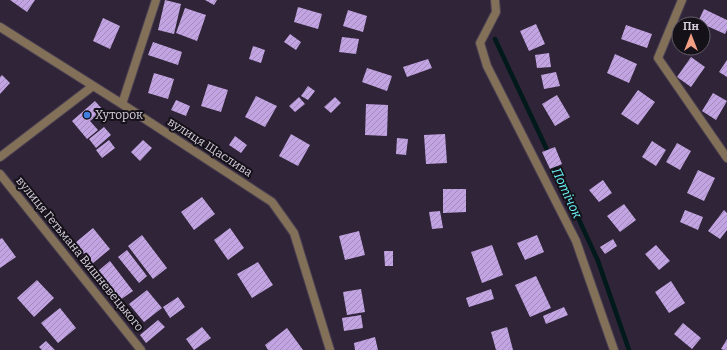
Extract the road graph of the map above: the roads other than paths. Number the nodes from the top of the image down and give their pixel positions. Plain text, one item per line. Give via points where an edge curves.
1 (156, 0) edge
2 (495, 0) edge
3 (682, 0) edge
4 (0, 27) edge
5 (93, 86) junction
6 (122, 104) junction
7 (0, 157) edge
8 (727, 158) edge
9 (0, 174) edge
10 (141, 350) edge
11 (330, 350) edge
12 (614, 350) edge

1 - 6 street
2 - 12 street via 496,12 480,43 487,66 576,241
3 - 8 street via 658,58
4 - 5 street, вулиця Щаслива
5 - 6 street, вулиця Щаслива
5 - 7 street
6 - 11 street, вулиця Щаслива via 272,202 294,233
9 - 10 street, вулиця Гетьмана Вишневецького

